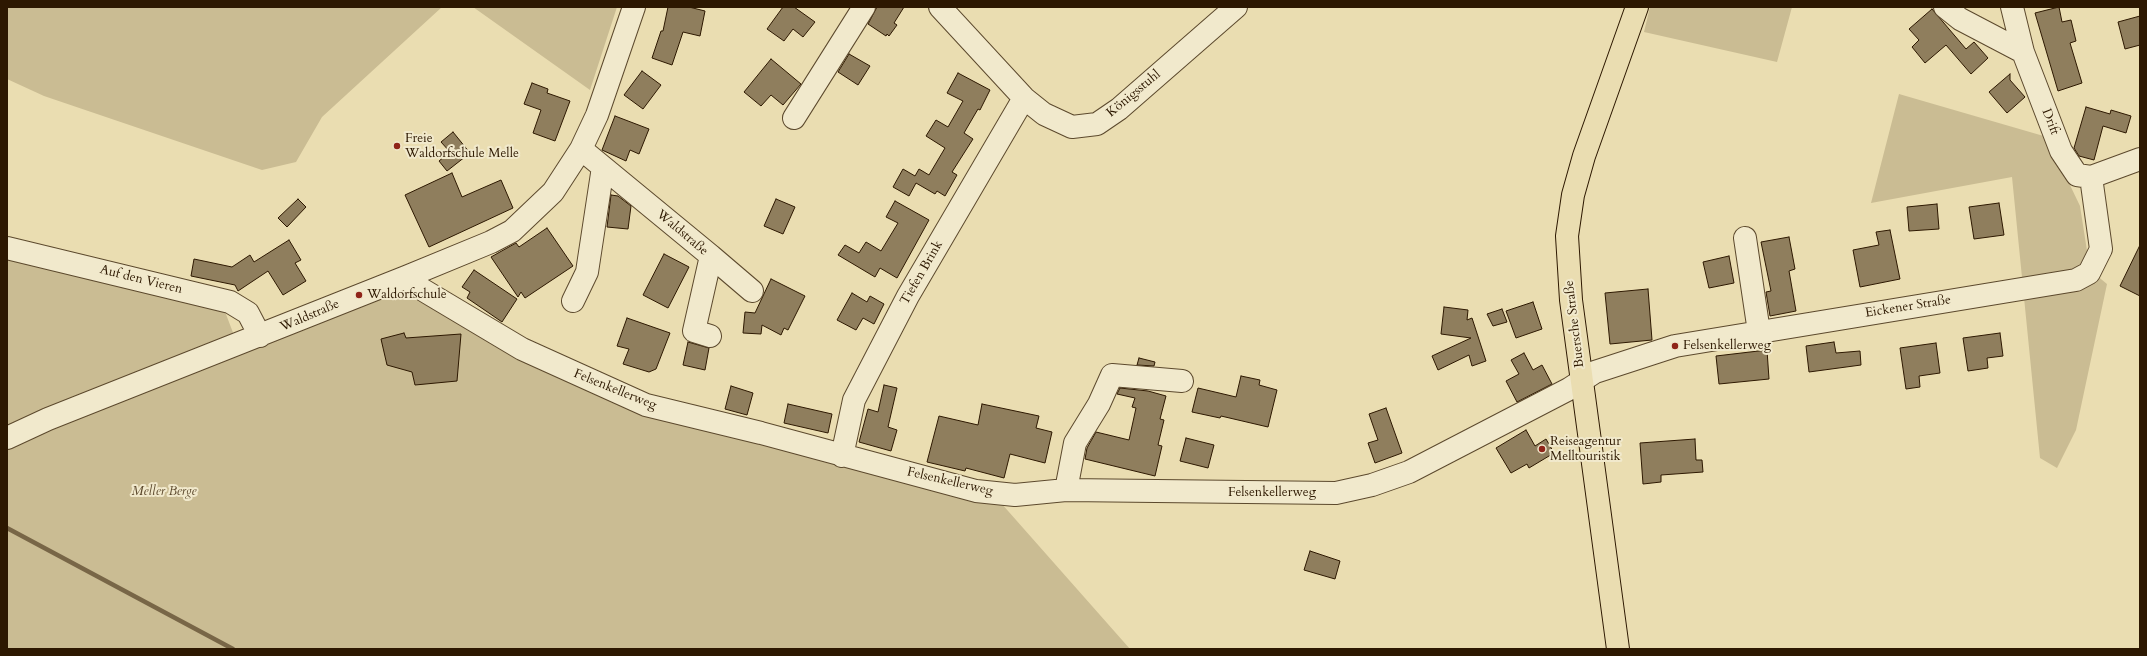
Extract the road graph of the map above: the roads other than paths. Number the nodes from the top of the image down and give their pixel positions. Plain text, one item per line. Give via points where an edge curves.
1 (634, 7) edge
2 (864, 7) edge
3 (940, 7) edge
4 (1236, 7) edge
5 (1637, 7) edge
6 (1945, 7) edge
7 (2012, 7) edge
8 (2023, 52) junction
9 (1024, 98) junction
10 (794, 118) dead end
11 (581, 149) junction
12 (2140, 159) edge
13 (602, 166) junction
14 (2091, 177) junction
15 (1745, 238) dead end
16 (7, 248) edge
17 (711, 256) junction
18 (406, 277) junction
19 (752, 291) dead end
20 (573, 301) dead end
21 (1759, 332) junction
22 (260, 336) junction
23 (710, 336) dead end
24 (1581, 380) junction
25 (1182, 381) dead end
26 (7, 438) edge
27 (842, 456) junction
28 (1066, 490) junction
29 (1618, 649) edge

1 - 11 street, Waldstraße via 597,115
2 - 10 street
3 - 9 street, Königsstuhl
4 - 9 street, Königsstuhl via 1119,109 1097,124 1072,127 1044,114
5 - 24 main road, Buersche Straße via 1584,156 1573,195 1568,236 1568,264
6 - 8 street via 1960,19
7 - 8 street, Drift
8 - 14 street, Drift via 2061,151 2077,175
9 - 27 street, Tiefen Brink via 908,296 854,400
11 - 13 street, Waldstraße
11 - 18 street, Waldstraße via 553,192 512,231
12 - 14 street
13 - 17 street, Waldstraße
13 - 20 street via 587,272
14 - 21 street, Eickener Straße via 2101,249 2089,273 2076,280
15 - 21 street
16 - 22 street, Auf den Vieren via 230,302 248,313
17 - 19 street
17 - 23 street, Waldstraße via 694,331
18 - 22 street, Waldstraße
18 - 27 street, Felsenkellerweg via 412,284 522,349 646,406 761,433
21 - 24 street, Eickener Straße via 1675,346 1595,372
22 - 26 street, Waldstraße via 48,419
24 - 28 street, Felsenkellerweg via 1569,389 1409,472 1372,485 1336,493
24 - 29 main road, Buersche Straße
25 - 28 street via 1112,375 1099,404 1076,443
27 - 28 street, Felsenkellerweg via 976,491 1015,495

